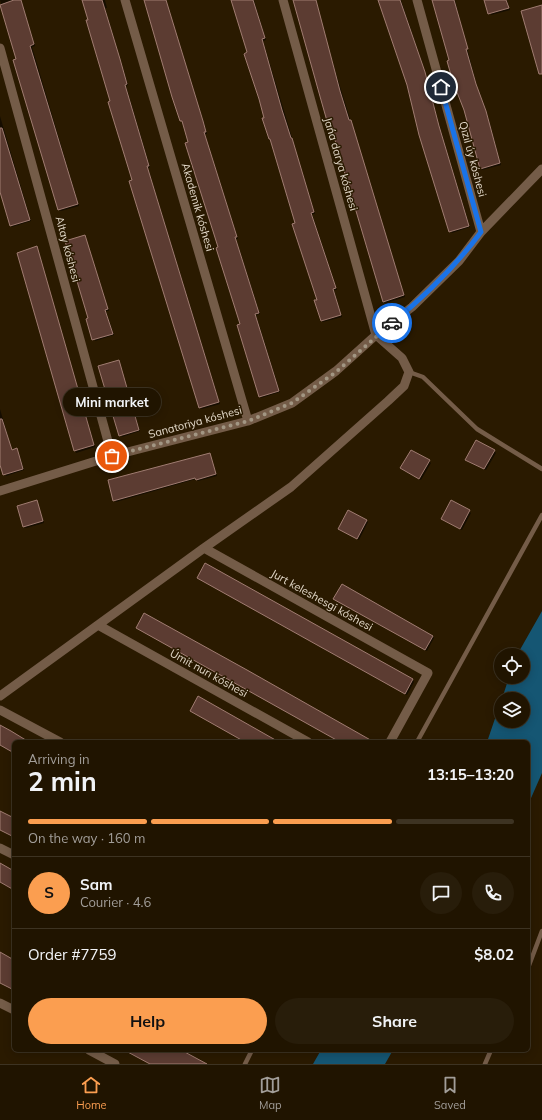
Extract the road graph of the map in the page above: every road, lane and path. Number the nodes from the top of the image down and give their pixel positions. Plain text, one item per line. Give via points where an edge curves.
1 (125, 0) edge
2 (283, 0) edge
3 (417, 0) edge
4 (0, 48) edge
5 (542, 169) edge
6 (481, 232) junction
7 (376, 335) junction
8 (409, 372) junction
9 (248, 421) junction
10 (112, 456) junction
11 (542, 469) edge
12 (0, 491) edge
13 (542, 515) edge
14 (204, 548) junction
15 (98, 624) junction
16 (0, 696) edge
17 (0, 710) edge
18 (56, 740) edge
19 (304, 740) edge
20 (391, 740) edge
21 (418, 740) edge
22 (0, 848) edge
23 (12, 855) edge
24 (542, 931) edge
25 (530, 963) edge
26 (0, 1003) edge
27 (12, 1009) edge
28 (93, 1052) edge
29 (251, 1052) edge
30 (490, 1052) edge
31 (115, 1064) edge
32 (245, 1064) edge
33 (485, 1064) edge

1 - 9 street, Akademik kóshesi
2 - 7 street, Jańa darya kóshesi
3 - 6 street, Qızıl úy kóshesi
4 - 10 street, Altay kóshesi
5 - 6 street, Sanatoriya kóshesi
6 - 7 street, Sanatoriya kóshesi via 459,261 412,307
7 - 8 street via 402,358
7 - 9 street, Sanatoriya kóshesi via 336,372 292,403
8 - 11 lane via 424,378 477,429
8 - 14 street via 404,386 394,396 291,487
9 - 10 street, Sanatoriya kóshesi
10 - 12 street, Sanatoriya kóshesi
13 - 21 lane
14 - 15 street
14 - 20 street, Jurt keleshesgi kóshesi via 428,673
15 - 16 street
15 - 19 street, Úmit nurı kóshesi
17 - 18 street
22 - 23 street
24 - 25 lane
26 - 27 street
28 - 31 street
29 - 32 lane
30 - 33 lane

